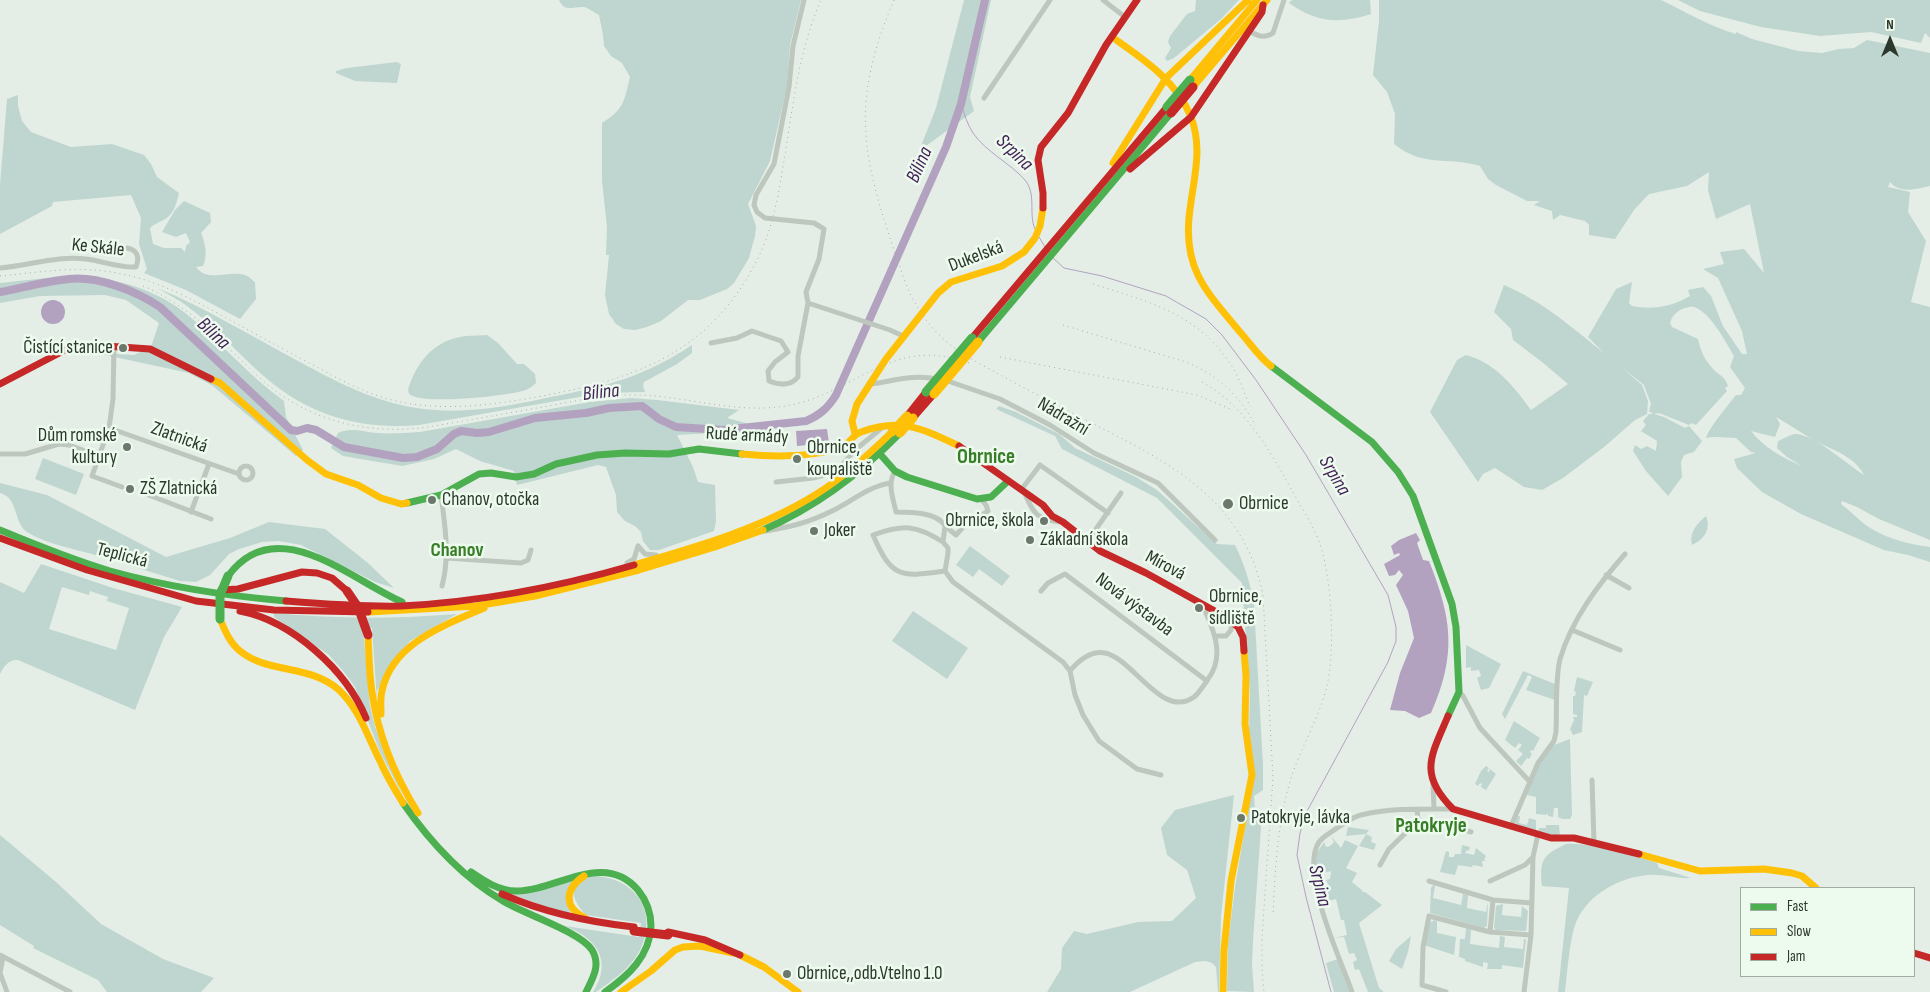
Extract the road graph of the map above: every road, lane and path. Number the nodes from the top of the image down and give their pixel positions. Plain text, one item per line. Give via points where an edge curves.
1 (804, 0) edge
2 (1050, 0) edge
3 (1103, 0) edge
4 (1137, 0) edge
5 (1248, 0) edge
6 (1284, 0) edge
7 (1262, 2) edge
8 (1125, 17) junction
9 (1249, 30) junction
10 (1112, 37) junction
11 (1166, 78) junction
12 (984, 98) dead end
13 (1169, 110) junction
14 (1191, 118) junction
15 (1118, 177) junction
16 (1084, 204) junction
17 (1063, 234) junction
18 (126, 248) dead end
19 (0, 268) edge
20 (808, 303) junction
21 (903, 336) junction
22 (711, 343) dead end
23 (114, 346) junction
24 (788, 352) junction
25 (798, 356) junction
26 (0, 384) edge
27 (871, 384) junction
28 (912, 421) junction
29 (885, 425) junction
30 (109, 428) junction
31 (896, 433) junction
32 (854, 434) junction
33 (0, 454) edge
34 (880, 454) junction
35 (99, 456) junction
36 (209, 464) junction
37 (895, 471) junction
38 (239, 474) dead end
39 (1008, 480) junction
40 (776, 482) dead end
41 (890, 483) junction
42 (122, 487) dead end
43 (1022, 490) junction
44 (141, 492) dead end
45 (1121, 493) dead end
46 (441, 495) junction
47 (981, 499) junction
48 (191, 512) junction
49 (1108, 513) junction
50 (211, 519) dead end
51 (945, 526) junction
52 (0, 530) edge
53 (0, 538) edge
54 (737, 539) junction
55 (1215, 540) dead end
56 (944, 542) junction
57 (1087, 542) junction
58 (704, 543) junction
59 (531, 550) dead end
60 (1625, 554) dead end
61 (446, 558) junction
62 (945, 571) junction
63 (1606, 575) junction
64 (142, 579) junction
65 (559, 584) junction
66 (442, 586) dead end
67 (1629, 588) dead end
68 (1041, 591) dead end
69 (238, 601) junction
70 (216, 604) junction
71 (1202, 604) junction
72 (410, 605) junction
73 (491, 605) junction
74 (1231, 621) junction
75 (1572, 630) junction
76 (1214, 636) junction
77 (1620, 650) dead end
78 (1070, 671) junction
79 (1207, 681) junction
80 (1459, 692) junction
81 (395, 773) junction
82 (1161, 775) dead end
83 (1592, 780) dead end
84 (1530, 782) junction
85 (1433, 783) junction
86 (406, 806) junction
87 (1453, 808) junction
88 (1416, 809) junction
89 (1434, 809) junction
90 (1418, 820) junction
91 (1511, 826) junction
92 (1471, 832) dead end
93 (1538, 834) junction
94 (1594, 842) junction
95 (1533, 857) junction
96 (1380, 865) dead end
97 (471, 872) junction
98 (590, 872) junction
99 (1429, 881) dead end
100 (1490, 881) dead end
101 (1815, 887) edge
102 (502, 900) junction
103 (1493, 900) junction
104 (1532, 903) junction
105 (634, 929) junction
106 (1490, 932) junction
107 (1531, 935) junction
108 (1915, 953) edge
109 (737, 954) junction
110 (2, 956) edge
111 (1930, 958) edge
112 (7, 992) edge
113 (70, 992) edge
114 (586, 992) edge
115 (606, 992) edge
116 (621, 992) edge
117 (798, 992) edge
118 (1223, 992) edge
119 (1352, 992) edge
120 (1446, 992) edge
121 (1524, 992) edge

1 - 20 street via 793,46 789,87 774,164 756,195 754,205 765,218 814,223 824,229 819,259 806,292
2 - 12 street
3 - 8 street
4 - 8 main road, Dukelská
5 - 11 main road
6 - 9 street via 1273,33 1264,37
7 - 9 main road via 1262,12
7 - 13 main road, bridge
8 - 10 main road, Dukelská
9 - 14 main road
10 - 11 main road
10 - 21 main road, Dukelská via 1068,113 1040,150 1038,167 1043,198 1040,226 1030,246 1002,266 951,282
11 - 14 main road via 1181,97
11 - 16 main road
13 - 15 main road
13 - 16 main road
14 - 15 main road
14 - 80 main road via 1197,139 1198,162 1188,230 1196,273 1214,302 1267,363 1372,442 1398,472 1424,523 1452,604 1458,643
15 - 17 main road
16 - 17 main road
17 - 28 main road, bridge via 930,393
18 - 19 street, Ke Skále via 137,253 136,267 66,258
20 - 21 street
20 - 25 street
21 - 27 main road, Dukelská
22 - 24 street via 737,338 752,330 781,341
23 - 26 main road via 67,349
23 - 30 street
23 - 46 main road, Rudé armády via 150,349 220,383 326,474 401,504
24 - 25 street
24 - 25 street via 768,371 767,377 771,382 788,384 796,380
27 - 32 main road, Dukelská via 854,410
27 - 55 street, Nádražní via 926,376 955,382 1000,399 1094,453 1158,483
28 - 29 main road, Mírová
28 - 31 main road, bridge
28 - 39 main road, Mírová via 959,446
29 - 32 main road
29 - 40 street via 855,450 836,472
30 - 35 street
30 - 36 street, Zlatnická
31 - 34 main road
31 - 58 main road via 802,503
32 - 46 main road, Rudé armády via 843,447 816,454 770,457 699,449 668,454 597,455 556,464 534,474 479,474
33 - 35 street via 25,454 60,444
34 - 37 main road
34 - 54 main road via 804,510
35 - 42 street via 92,476
36 - 38 street, Zlatnická
36 - 48 street
37 - 41 street
37 - 47 main road
39 - 43 main road, Mírová
39 - 47 main road via 997,494
41 - 51 street via 896,512 922,514 939,520
41 - 54 street via 797,526
43 - 49 street via 1040,465
43 - 57 main road, Mírová
44 - 48 street
45 - 49 street
46 - 61 street
47 - 51 street via 988,511 964,526 958,535
48 - 50 street
49 - 57 street
51 - 56 street
52 - 64 main road, Teplická via 78,561
53 - 70 main road, Teplická via 108,577
54 - 73 main road via 612,578
56 - 62 street via 948,548
56 - 62 street via 908,527 873,535 883,558 893,568 910,575
57 - 71 main road, Mírová
58 - 65 main road
58 - 65 street via 649,556 638,546 634,559 628,563 569,578
59 - 61 street via 528,560 521,562
60 - 63 street
61 - 66 street
62 - 78 street via 953,582 1063,662
63 - 67 street
63 - 75 street
64 - 69 main road, Teplická
64 - 81 main road, bridge via 226,590 305,571 336,581 358,607 368,635 373,699 379,729
65 - 72 main road
68 - 79 street, Nová výstavba via 1065,574
69 - 70 main road, Teplická
69 - 72 main road
69 - 73 main road via 332,612 375,613
70 - 86 main road via 273,622 318,652 334,667 358,699 389,775
71 - 74 main road, Mírová
71 - 76 street
72 - 86 main road, bridge via 390,598 331,562 305,552 275,548 241,562 228,576 220,596 220,619 226,636 248,658 318,678 342,693 360,716 386,776
73 - 81 main road via 449,622 421,638 401,654 388,672 382,684 380,706 383,731
74 - 76 street via 1231,630 1226,636
74 - 118 main road via 1243,637 1245,724 1252,775 1231,881
75 - 77 street
75 - 84 street via 1560,660 1554,741 1538,763
76 - 79 street via 1217,660
78 - 79 street via 1092,653 1110,654 1163,699 1173,702 1195,697
78 - 82 street via 1075,695 1099,741 1137,769
80 - 84 street via 1480,728
80 - 85 main road via 1432,754
81 - 97 main road via 422,820 443,846
83 - 94 street
84 - 91 street
85 - 87 main road
85 - 89 street
86 - 102 main road via 435,846 476,884
87 - 89 street
87 - 91 main road
88 - 89 street
88 - 90 street
88 - 119 street via 1360,815 1319,841 1313,876 1329,932
90 - 92 street via 1444,823
90 - 96 street via 1389,849
91 - 93 main road
93 - 94 main road
93 - 95 street
94 - 101 main road via 1700,871 1792,873 1802,876
95 - 100 street via 1525,865
95 - 104 street
97 - 98 main road via 496,886 515,891 534,889
97 - 105 main road via 484,884 540,910 585,922
98 - 105 main road via 570,888 569,900 574,911 585,918
98 - 115 main road via 613,874 629,882 643,896 651,917 650,936 643,955 626,976
99 - 103 street
102 - 105 main road via 568,921
102 - 114 main road via 523,913 574,934 592,948 598,969
103 - 104 street
103 - 106 street
104 - 107 street
105 - 109 main road, bridge via 668,934
106 - 107 street
106 - 120 street via 1429,916 1423,947 1422,984
107 - 121 street
108 - 111 main road
109 - 116 main road via 700,946 683,947
109 - 117 main road via 764,967
110 - 112 street via 0,973
110 - 113 street

